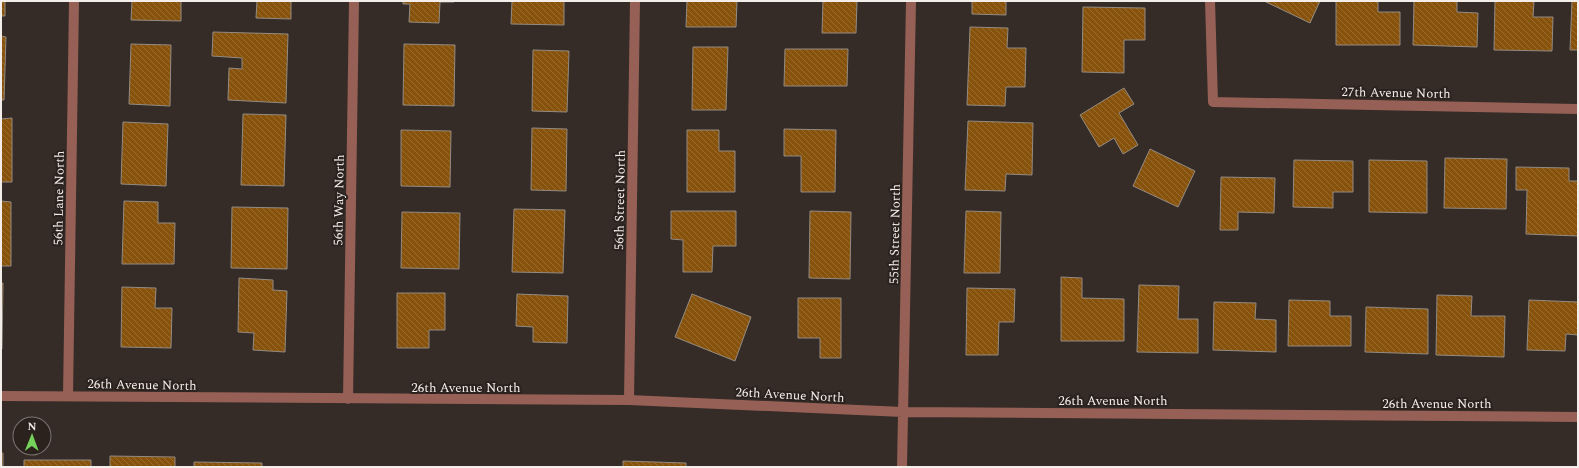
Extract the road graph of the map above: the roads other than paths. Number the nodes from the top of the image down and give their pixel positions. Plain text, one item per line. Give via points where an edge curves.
1 (74, 1) edge
2 (354, 1) edge
3 (635, 1) edge
4 (911, 1) edge
5 (1210, 1) edge
6 (1578, 109) edge
7 (1, 396) edge
8 (68, 396) junction
9 (348, 399) junction
10 (630, 400) junction
11 (903, 412) junction
12 (1578, 417) edge
13 (902, 467) edge

1 - 8 street, 56th Lane North
2 - 9 street, 56th Way North
3 - 10 street, 56th Street North
4 - 11 street, 55th Street North
5 - 6 street, 27th Avenue North via 1213,102
7 - 8 street, 26th Avenue North
8 - 9 street, 26th Avenue North
9 - 10 street, 26th Avenue North
10 - 11 street, 26th Avenue North
11 - 12 street, 26th Avenue North
11 - 13 street, 55th Street North

